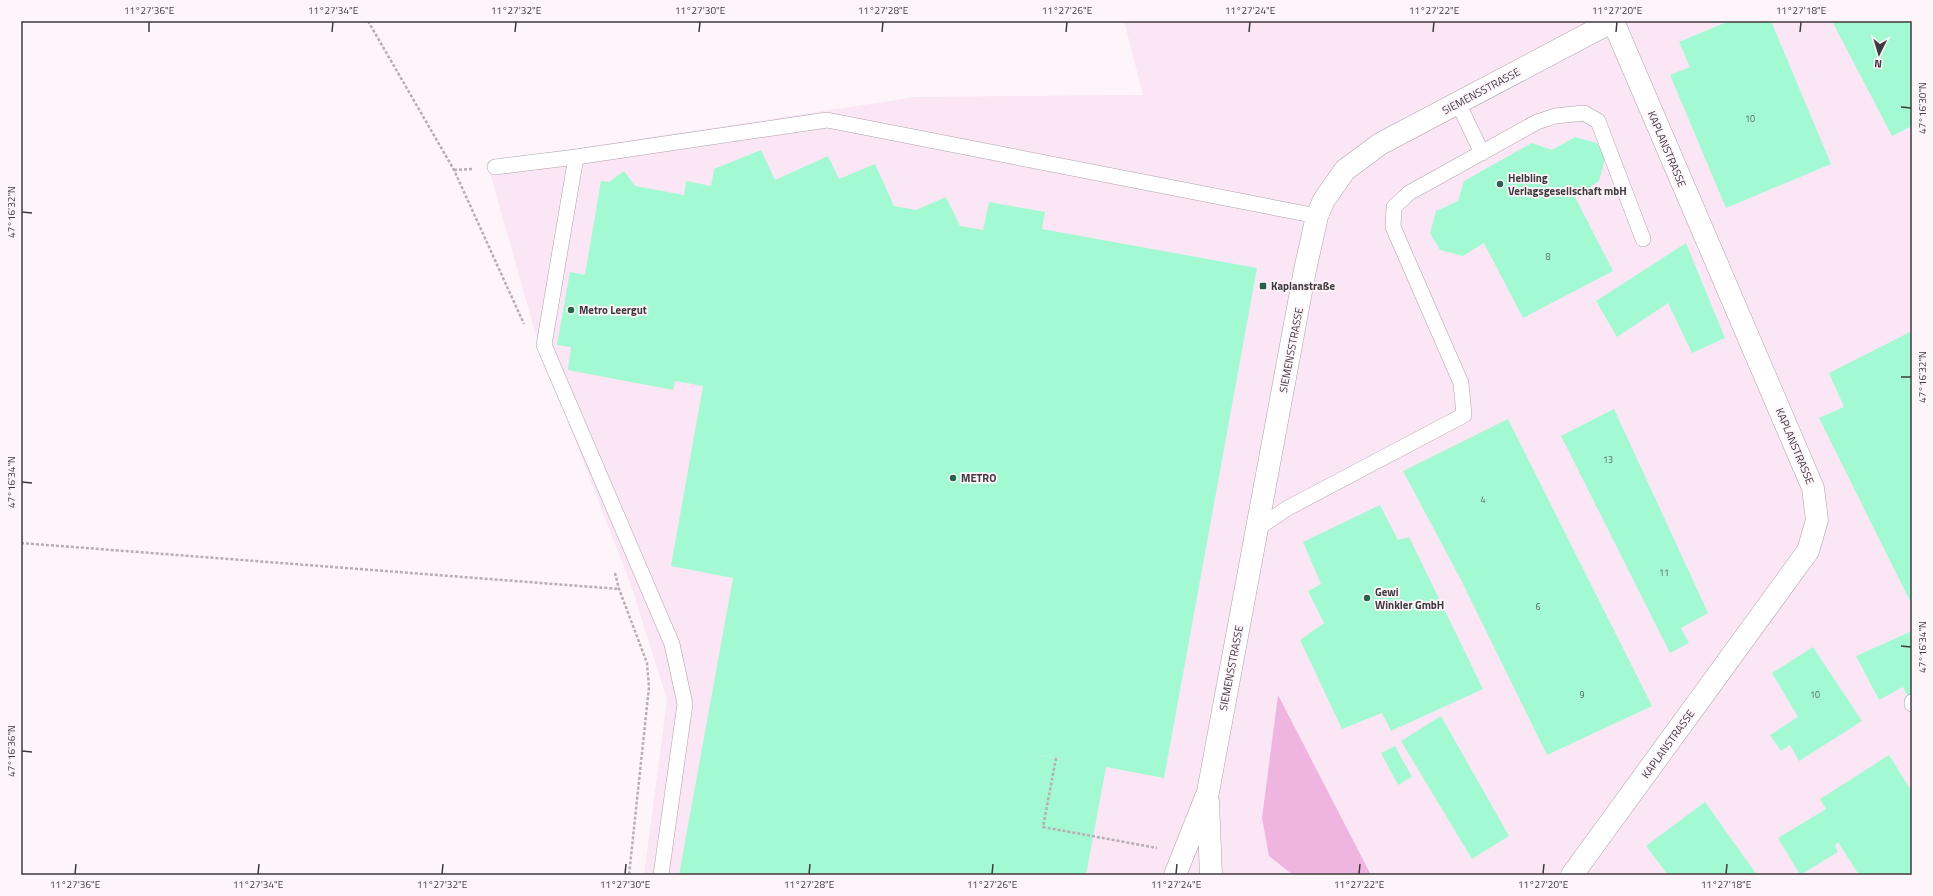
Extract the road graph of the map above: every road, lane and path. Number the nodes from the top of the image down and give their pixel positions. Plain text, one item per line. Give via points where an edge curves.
1 (368, 21) edge
2 (1613, 21) edge
3 (1458, 103) junction
4 (1482, 153) junction
5 (576, 157) junction
6 (495, 167) dead end
7 (1317, 216) junction
8 (1643, 239) dead end
9 (524, 325) dead end
10 (1257, 529) junction
11 (21, 543) edge
12 (615, 571) dead end
13 (619, 589) junction
14 (1056, 758) dead end
15 (1208, 792) junction
16 (1163, 849) dead end
17 (630, 875) edge
18 (661, 875) edge
19 (1175, 875) edge
20 (1211, 875) edge
21 (1572, 875) edge

1 - 9 path via 454,170
2 - 3 street, SIEMENSSTRASSE
2 - 21 street, KAPLANSTRASSE via 1813,488 1817,520 1808,552
3 - 4 lane
3 - 7 street, SIEMENSSTRASSE via 1380,144 1344,170 1324,200
4 - 8 lane via 1537,122 1555,116 1584,113 1598,121
4 - 10 lane via 1409,193 1394,207 1393,227 1461,383 1464,415 1286,509
5 - 6 lane
5 - 7 lane via 827,120
5 - 18 lane via 544,345 672,644 685,704
7 - 10 street, SIEMENSSTRASSE
10 - 15 street, SIEMENSSTRASSE
11 - 13 path
12 - 13 path
13 - 17 path via 647,664 649,687
14 - 16 path via 1043,827
15 - 19 street, SIEMENSSTRASSE
15 - 20 street, SIEMENSSTRASSE

